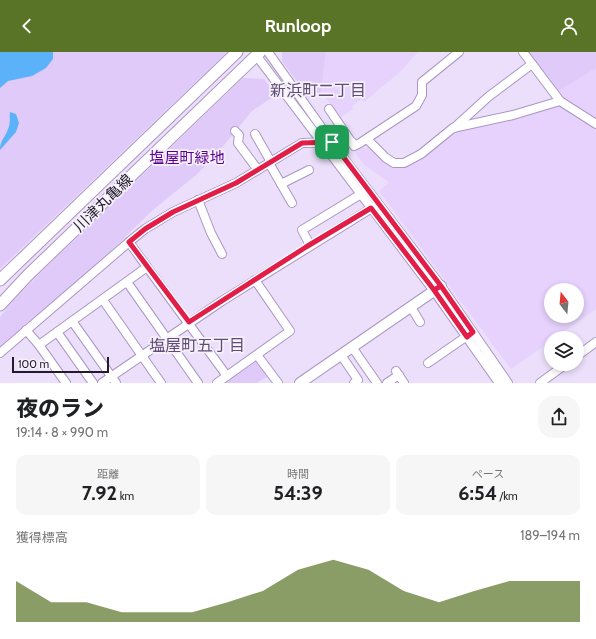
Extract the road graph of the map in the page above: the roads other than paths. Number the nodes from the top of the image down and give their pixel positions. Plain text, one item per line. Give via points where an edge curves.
1 (237, 52) edge
2 (268, 52) edge
3 (459, 52) edge
4 (523, 52) edge
5 (256, 53) edge
6 (532, 64) junction
7 (560, 101) junction
8 (329, 109) dead end
9 (596, 124) edge
10 (453, 128) junction
11 (235, 131) dead end
12 (255, 134) dead end
13 (367, 139) junction
14 (322, 142) junction
15 (332, 142) junction
16 (352, 142) junction
17 (270, 163) junction
18 (258, 170) junction
19 (309, 170) dead end
20 (281, 184) junction
21 (365, 192) junction
22 (198, 200) junction
23 (292, 203) dead end
24 (379, 203) junction
25 (371, 208) junction
26 (129, 242) junction
27 (310, 245) junction
28 (222, 254) dead end
29 (147, 268) junction
30 (0, 280) edge
31 (255, 280) junction
32 (127, 282) junction
33 (438, 288) junction
34 (103, 300) junction
35 (0, 305) edge
36 (411, 307) junction
37 (72, 321) junction
38 (189, 322) junction
39 (420, 322) dead end
40 (26, 330) junction
41 (58, 332) junction
42 (470, 334) junction
43 (166, 338) junction
44 (596, 342) edge
45 (39, 345) junction
46 (352, 347) junction
47 (584, 351) edge
48 (0, 352) edge
49 (257, 354) junction
50 (141, 355) junction
51 (341, 355) junction
52 (428, 362) dead end
53 (556, 371) edge
54 (227, 376) junction
55 (114, 380) edge
56 (66, 383) edge
57 (94, 383) edge
58 (102, 383) edge
59 (160, 383) edge
60 (198, 383) edge
61 (217, 383) edge
62 (278, 383) edge
63 (300, 383) edge
64 (354, 383) edge
65 (377, 383) edge
66 (386, 383) edge
67 (404, 383) edge
68 (505, 383) edge
69 (540, 383) edge

1 - 30 main road, 川津丸亀線
2 - 15 street
3 - 13 street via 422,82 422,95 416,106
4 - 6 street
5 - 14 street
5 - 35 main road, 川津丸亀線
6 - 7 street
6 - 10 street via 488,97
7 - 9 street
7 - 10 street
8 - 16 street
10 - 13 street via 421,154 404,163 394,163 386,158
11 - 18 street via 239,135 238,143
12 - 17 street
13 - 16 street via 354,146
14 - 15 street
14 - 17 street via 302,143
14 - 21 street
15 - 16 street
15 - 21 street
17 - 18 street
17 - 20 street
18 - 22 street
19 - 20 street
20 - 23 street
21 - 24 street
21 - 25 street
21 - 27 street via 302,230
22 - 26 street via 145,229
22 - 28 street
24 - 25 street
24 - 33 street
25 - 27 street
25 - 33 street
26 - 29 street
26 - 40 street
27 - 31 street
29 - 32 street
29 - 38 street
31 - 38 street
31 - 49 street via 290,331
32 - 34 street
32 - 43 street
33 - 36 street
33 - 42 street
34 - 37 street
34 - 50 street
36 - 39 street
36 - 46 street
37 - 41 street
37 - 55 street
38 - 43 street
38 - 54 street
40 - 45 street
40 - 48 street
41 - 45 street
41 - 57 street
42 - 52 street
42 - 68 street
43 - 50 street
43 - 60 street
44 - 47 street
45 - 56 street
46 - 51 street
46 - 65 street
49 - 54 street
49 - 62 street
50 - 55 street
50 - 59 street
51 - 63 street
51 - 64 street via 358,380
53 - 69 street
54 - 61 street
55 - 58 street
66 - 67 street via 397,373

